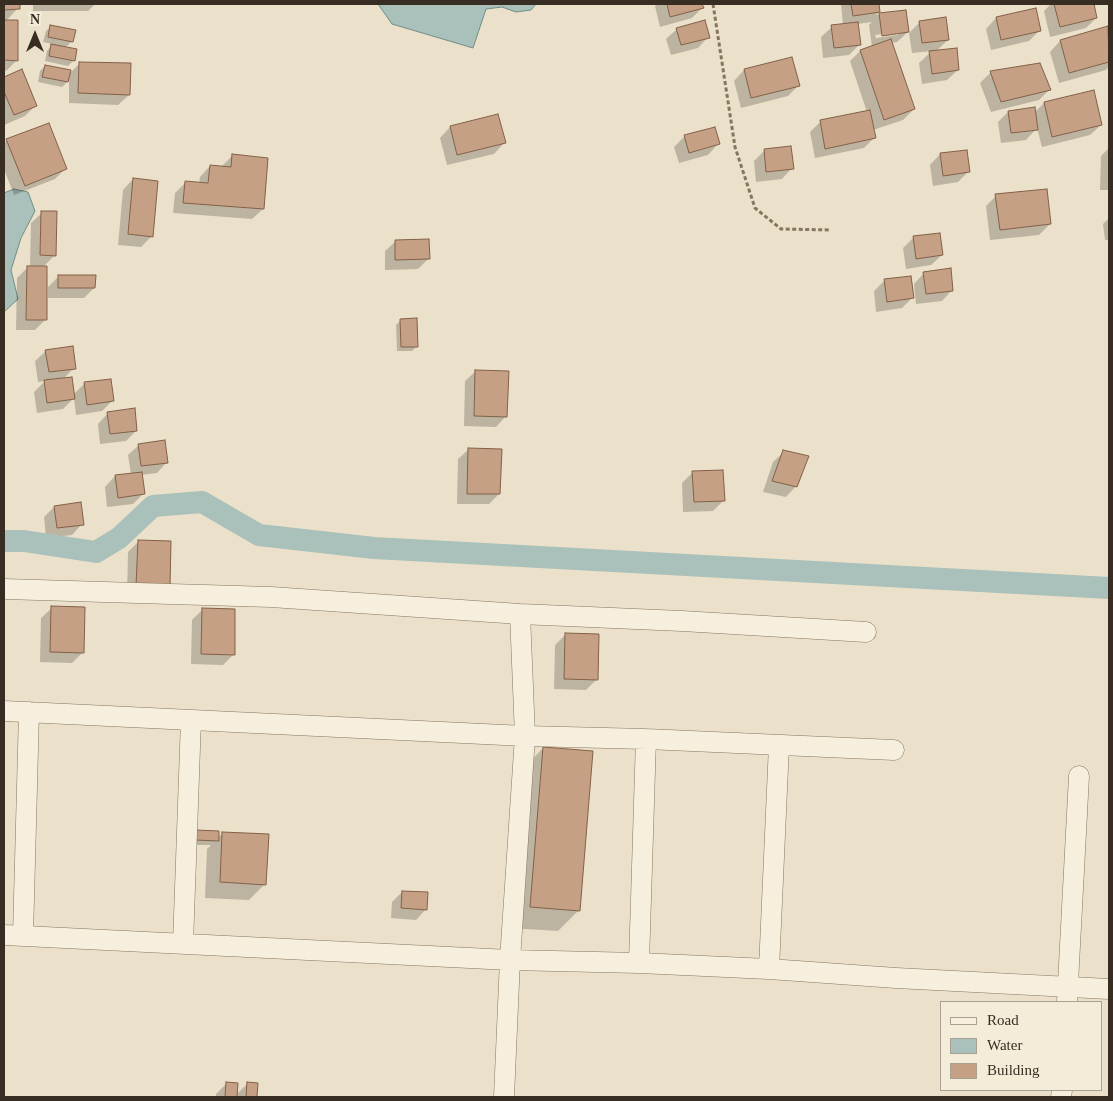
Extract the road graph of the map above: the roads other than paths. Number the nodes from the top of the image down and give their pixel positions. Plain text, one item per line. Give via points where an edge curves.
1 (4, 589) edge
2 (520, 614) junction
3 (866, 632) dead end
4 (4, 710) edge
5 (29, 712) junction
6 (191, 720) junction
7 (525, 736) junction
8 (646, 739) junction
9 (778, 745) junction
10 (894, 750) dead end
11 (1079, 776) dead end
12 (14, 936) edge
13 (183, 944) junction
14 (510, 960) junction
15 (639, 963) junction
16 (769, 969) junction
17 (1109, 988) edge
18 (1068, 994) edge
19 (504, 1097) edge

1 - 2 street via 271,597
2 - 3 street
2 - 7 street
4 - 5 street
5 - 6 street
5 - 12 street
6 - 7 street
6 - 13 street
7 - 8 street
7 - 14 street
8 - 9 street
8 - 15 street
9 - 10 street
9 - 16 street
11 - 18 street
12 - 13 street
13 - 14 street
14 - 15 street
14 - 19 street
15 - 16 street
16 - 18 street
17 - 18 street

